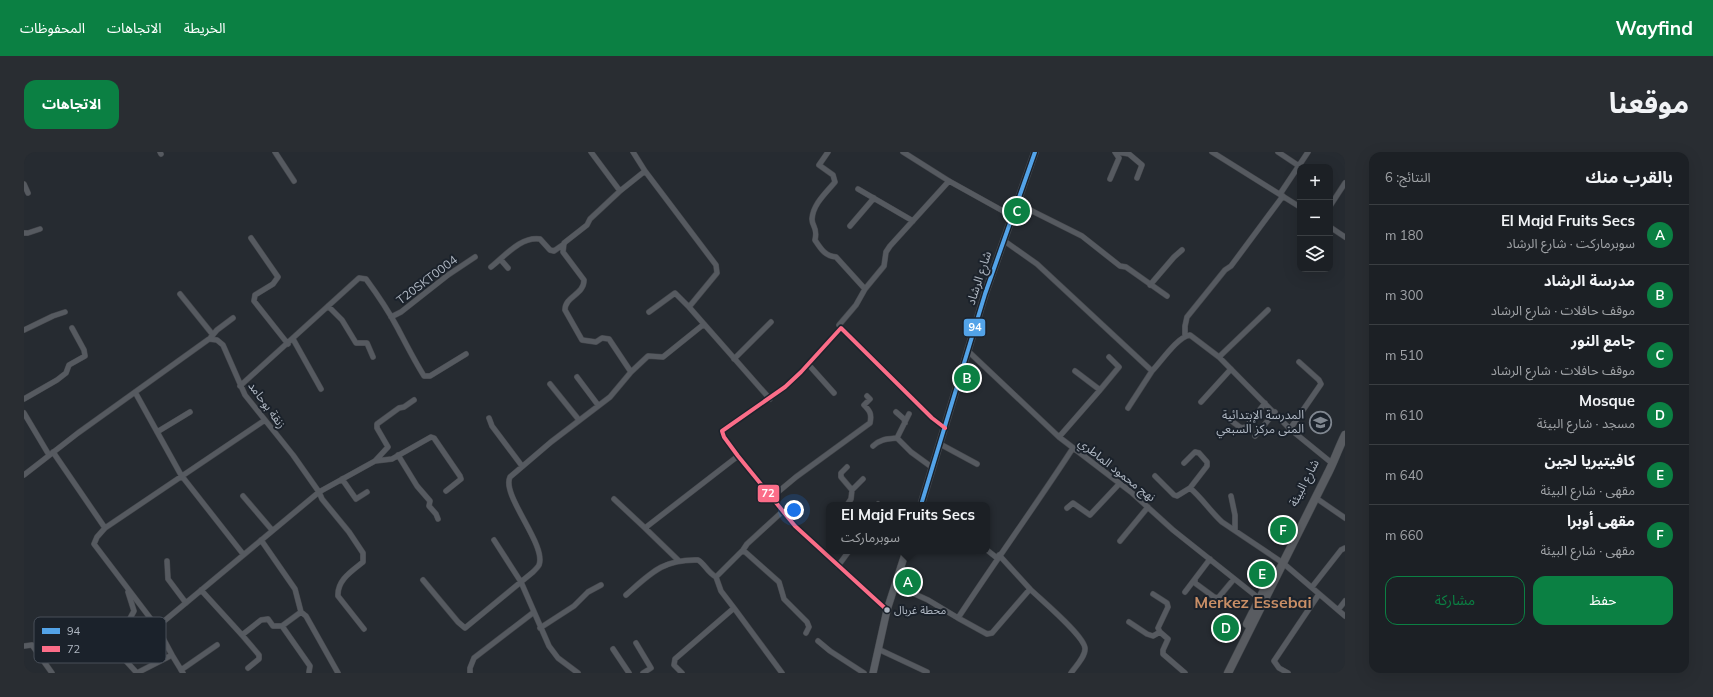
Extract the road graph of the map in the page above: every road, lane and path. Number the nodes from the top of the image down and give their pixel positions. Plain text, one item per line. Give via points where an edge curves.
1 (275, 152) edge
2 (591, 152) edge
3 (632, 152) edge
4 (828, 152) edge
5 (903, 152) edge
6 (1115, 152) edge
7 (1118, 152) edge
8 (1212, 152) edge
9 (1278, 152) edge
10 (1308, 152) edge
11 (1033, 153) edge
12 (1299, 164) edge
13 (1297, 165) edge
14 (1297, 168) edge
15 (645, 171) junction
16 (1137, 178) dead end
17 (1110, 179) dead end
18 (294, 181) dead end
19 (950, 181) junction
20 (1345, 183) edge
21 (24, 184) edge
22 (858, 189) dead end
23 (620, 191) junction
24 (28, 193) dead end
25 (1282, 195) junction
26 (874, 198) junction
27 (1333, 201) edge
28 (1016, 203) junction
29 (1297, 205) edge
30 (1012, 216) junction
31 (913, 221) junction
32 (850, 226) dead end
33 (40, 229) dead end
34 (1333, 229) edge
35 (24, 233) edge
36 (1345, 237) edge
37 (251, 238) dead end
38 (1003, 240) junction
39 (564, 243) junction
40 (1182, 250) dead end
41 (475, 257) dead end
42 (501, 260) junction
43 (491, 267) dead end
44 (508, 268) dead end
45 (1150, 285) junction
46 (865, 289) junction
47 (180, 294) dead end
48 (1167, 296) dead end
49 (328, 306) junction
50 (689, 307) junction
51 (1268, 310) dead end
52 (65, 312) dead end
53 (649, 312) dead end
54 (233, 318) dead end
55 (391, 318) junction
56 (771, 322) dead end
57 (704, 324) junction
58 (72, 328) dead end
59 (842, 328) junction
60 (24, 330) edge
61 (1185, 336) junction
62 (213, 338) junction
63 (293, 339) junction
64 (288, 344) junction
65 (968, 351) junction
66 (466, 354) dead end
67 (373, 357) dead end
68 (1109, 357) dead end
69 (1219, 357) junction
70 (734, 359) junction
71 (1300, 362) dead end
72 (808, 364) junction
73 (1231, 369) junction
74 (1075, 371) dead end
75 (1152, 371) junction
76 (631, 372) junction
77 (577, 377) dead end
78 (550, 384) dead end
79 (240, 386) junction
80 (321, 389) dead end
81 (1100, 390) junction
82 (134, 392) junction
83 (834, 393) dead end
84 (867, 396) dead end
85 (24, 399) edge
86 (770, 399) junction
87 (414, 400) dead end
88 (1201, 402) dead end
89 (1265, 403) junction
90 (598, 406) junction
91 (1128, 408) dead end
92 (24, 412) edge
93 (190, 412) dead end
94 (896, 412) dead end
95 (1275, 412) junction
96 (909, 414) dead end
97 (489, 418) dead end
98 (1229, 419) dead end
99 (265, 420) junction
100 (579, 420) junction
101 (905, 423) junction
102 (945, 428) junction
103 (1290, 429) junction
104 (157, 432) junction
105 (1345, 435) edge
106 (1255, 436) dead end
107 (1060, 437) junction
108 (896, 438) junction
109 (940, 444) junction
110 (874, 446) dead end
111 (1073, 448) junction
112 (51, 453) junction
113 (398, 456) junction
114 (738, 456) junction
115 (375, 461) junction
116 (1332, 461) junction
117 (1184, 463) dead end
118 (978, 464) dead end
119 (522, 466) junction
120 (848, 467) dead end
121 (933, 468) junction
122 (24, 475) edge
123 (181, 475) junction
124 (1155, 476) dead end
125 (342, 479) junction
126 (864, 479) dead end
127 (1120, 483) junction
128 (1190, 488) junction
129 (852, 490) junction
130 (446, 491) dead end
131 (319, 492) junction
132 (367, 492) dead end
133 (243, 496) dead end
134 (1231, 496) dead end
135 (772, 497) junction
136 (1316, 498) junction
137 (614, 499) dead end
138 (849, 502) edge
139 (924, 502) edge
140 (1148, 507) junction
141 (1067, 508) dead end
142 (783, 511) junction
143 (1345, 518) edge
144 (438, 519) dead end
145 (105, 528) junction
146 (645, 528) junction
147 (272, 530) junction
148 (1235, 530) junction
149 (261, 540) junction
150 (494, 540) dead end
151 (1120, 541) dead end
152 (1345, 548) edge
153 (744, 550) junction
154 (990, 552) edge
155 (243, 554) junction
156 (847, 554) edge
157 (905, 554) edge
158 (998, 557) junction
159 (1210, 559) junction
160 (167, 561) dead end
161 (679, 561) junction
162 (1281, 561) junction
163 (838, 566) junction
164 (716, 577) junction
165 (1234, 579) junction
166 (423, 580) dead end
167 (1195, 580) junction
168 (521, 582) junction
169 (601, 585) dead end
170 (894, 585) junction
171 (126, 587) junction
172 (1312, 587) junction
173 (1030, 589) junction
174 (201, 590) junction
175 (1185, 592) dead end
176 (1153, 594) dead end
177 (1319, 594) junction
178 (626, 595) dead end
179 (1262, 601) junction
180 (1345, 601) edge
181 (186, 603) junction
182 (734, 608) junction
183 (887, 610) junction
184 (1338, 610) junction
185 (301, 612) junction
186 (534, 612) junction
187 (1345, 616) edge
188 (131, 617) edge
189 (149, 617) edge
190 (958, 618) junction
191 (166, 620) edge
192 (1129, 622) dead end
193 (282, 626) junction
194 (540, 628) junction
195 (364, 629) dead end
196 (1160, 632) junction
197 (806, 633) dead end
198 (242, 635) junction
199 (818, 641) dead end
200 (636, 643) dead end
201 (166, 644) edge
202 (217, 645) dead end
203 (24, 646) edge
204 (34, 648) edge
205 (878, 648) junction
206 (613, 649) dead end
207 (172, 655) junction
208 (166, 658) edge
209 (45, 663) edge
210 (128, 663) edge
211 (156, 663) edge
212 (248, 668) dead end
213 (182, 671) edge
214 (309, 672) edge
215 (927, 672) edge
216 (52, 673) edge
217 (137, 673) edge
218 (338, 673) edge
219 (470, 673) edge
220 (578, 673) edge
221 (629, 673) edge
222 (643, 673) edge
223 (682, 673) edge
224 (782, 673) edge
225 (864, 673) edge
226 (873, 673) edge
227 (1071, 673) edge
228 (1186, 673) edge
229 (1222, 673) edge
230 (1228, 673) edge
231 (1288, 673) edge

1 - 18 street
2 - 23 street
3 - 15 street
4 - 46 street via 819,165 833,175 834,182 814,207 812,221 816,229 815,240 824,253 836,257
5 - 19 street
6 - 17 street via 1119,158
7 - 16 street via 1129,154 1142,165
8 - 25 street
9 - 13 street
10 - 12 street
11 - 28 street, شارع الرشاد
14 - 25 street
15 - 23 street
15 - 50 street via 716,265 717,273
19 - 30 street
19 - 31 street
20 - 27 street
21 - 24 street
22 - 26 street
23 - 39 street
25 - 29 street
25 - 61 street via 1231,266 1191,310 1185,322
26 - 31 street
26 - 32 street
28 - 30 street, شارع الرشاد
28 - 45 street via 1082,236 1120,266 1126,267
30 - 38 street, شارع الرشاد
31 - 46 street via 886,252 884,266
33 - 35 street
34 - 36 street
37 - 64 street via 278,277 273,284 255,296 254,301
38 - 65 street, شارع الرشاد
38 - 75 street via 1037,264
39 - 42 street via 554,251 540,239 529,240 510,250
39 - 76 street via 564,252 584,280 583,289 565,305 567,315 582,340 596,342 602,338 609,339
40 - 45 street
41 - 55 street, T20SKT0004 via 448,274
42 - 43 street
42 - 44 street
45 - 48 street
46 - 59 street via 856,305 839,325
47 - 62 street, زنقة بوحامد
49 - 55 street via 362,278 366,279
49 - 63 street
49 - 67 street via 342,320 356,343 367,343
50 - 53 street via 675,293
50 - 57 street
51 - 69 street
52 - 60 street
54 - 62 street via 217,330
55 - 66 street via 424,376 430,376
56 - 70 street
57 - 70 street
57 - 76 street via 663,357 648,356
58 - 85 street via 85,356 69,365 66,373 57,380
59 - 72 street
59 - 102 street
61 - 69 street via 1190,335
61 - 75 street
62 - 79 street, زنقة بوحامد via 223,345
62 - 82 street
63 - 64 street
63 - 80 street
64 - 79 street
65 - 102 street, شارع الرشاد
65 - 107 street, نهج محمود الماطري
68 - 81 street via 1119,367
69 - 73 street
70 - 86 street
71 - 103 street via 1321,384
72 - 83 street
72 - 86 street via 786,388
73 - 88 street
73 - 89 street
74 - 81 street
75 - 91 street
76 - 90 street via 610,397
77 - 90 street
78 - 100 street
79 - 99 street, زنقة بوحامد
81 - 107 street
82 - 104 street
82 - 112 street
84 - 135 street via 870,399 864,405 870,411 870,422 796,476
86 - 114 street via 722,431
87 - 115 street via 377,424 388,447
89 - 95 street
89 - 98 street via 1246,426 1241,428
90 - 100 street
92 - 112 street
93 - 104 street
94 - 101 street
95 - 103 street
95 - 106 street
96 - 101 street
97 - 119 street via 492,426
99 - 123 street
99 - 131 street, زنقة بوحامد
100 - 119 street
101 - 108 street
102 - 109 street, شارع الرشاد
103 - 116 street
104 - 123 street
105 - 116 main road, شارع البيئة
107 - 111 street, نهج محمود الماطري
108 - 110 street via 878,441
108 - 121 street
109 - 118 street
109 - 121 street, شارع الرشاد
111 - 127 street, نهج محمود الماطري
111 - 158 street
112 - 122 street
112 - 145 street
113 - 115 street
113 - 130 street via 431,437 434,438 461,479
113 - 144 street via 417,486 430,500 429,506
114 - 135 street
114 - 146 street
115 - 125 street
116 - 136 main road, شارع البيئة
116 - 162 main road, شارع البيئة
117 - 128 street via 1194,452 1199,452 1207,462 1207,466
119 - 168 street via 510,478 508,484 540,554 539,565
120 - 129 street via 841,473 841,477
121 - 139 street, شارع الرشاد
123 - 145 street
123 - 155 street
124 - 128 street via 1174,495 1177,496
125 - 131 street
125 - 132 street via 356,499
126 - 129 street
127 - 140 street, نهج محمود الماطري
127 - 141 street via 1090,515 1073,503
128 - 148 street via 1214,515
129 - 138 street
131 - 147 street
131 - 195 street, زنقة بوحامد via 364,553 363,562 345,576 337,591 338,596
133 - 147 street
134 - 148 street
135 - 142 street
136 - 143 street
136 - 162 main road, شارع البيئة
137 - 146 street
140 - 151 street
140 - 159 street, نهج محمود الماطري
142 - 153 street via 747,544
142 - 163 street via 795,526
145 - 171 street via 94,544
146 - 161 street
147 - 149 street
148 - 162 street
149 - 155 street
149 - 185 street via 294,589
150 - 168 street
152 - 172 street
153 - 164 street
153 - 197 street via 779,582 784,598 807,622 809,627
154 - 158 street
155 - 174 street
156 - 163 street
157 - 170 street
158 - 173 street
158 - 190 street
159 - 165 street, نهج محمود الماطري
159 - 167 street
160 - 181 street via 168,579
161 - 164 street via 698,560
161 - 178 street via 657,568
162 - 172 street
162 - 179 main road, شارع البيئة
163 - 183 street
164 - 182 street via 721,591
165 - 167 street via 1218,598
165 - 179 street, نهج محمود الماطري
166 - 168 street via 465,628
167 - 175 street
168 - 186 street
169 - 194 street
170 - 183 street
170 - 190 street via 928,600
171 - 188 street via 134,611
171 - 189 street
172 - 177 street
173 - 190 street via 992,633 987,634
173 - 227 street via 1068,624 1084,643 1085,652
174 - 181 street
174 - 198 street
176 - 196 street via 1168,607 1158,628
177 - 184 street
177 - 231 street via 1274,661
179 - 229 main road, شارع البيئة
179 - 230 main road, شارع البيئة
180 - 184 street
181 - 191 street
182 - 223 street via 675,659 674,665
182 - 224 street
183 - 205 street
184 - 187 street
185 - 193 street
185 - 218 street via 306,616
186 - 194 street
186 - 219 street via 474,658
192 - 196 street via 1153,636
193 - 198 street via 273,626 268,619 262,620
193 - 214 street via 310,666
194 - 220 street via 558,658
196 - 228 street via 1168,639 1163,654
198 - 212 street via 259,656 259,659
199 - 225 street
200 - 222 street via 651,668
201 - 207 street
202 - 213 street
203 - 204 street via 32,645
205 - 215 street
205 - 226 street
206 - 221 street
207 - 208 street
207 - 213 street
209 - 216 street
210 - 217 street
211 - 217 street

